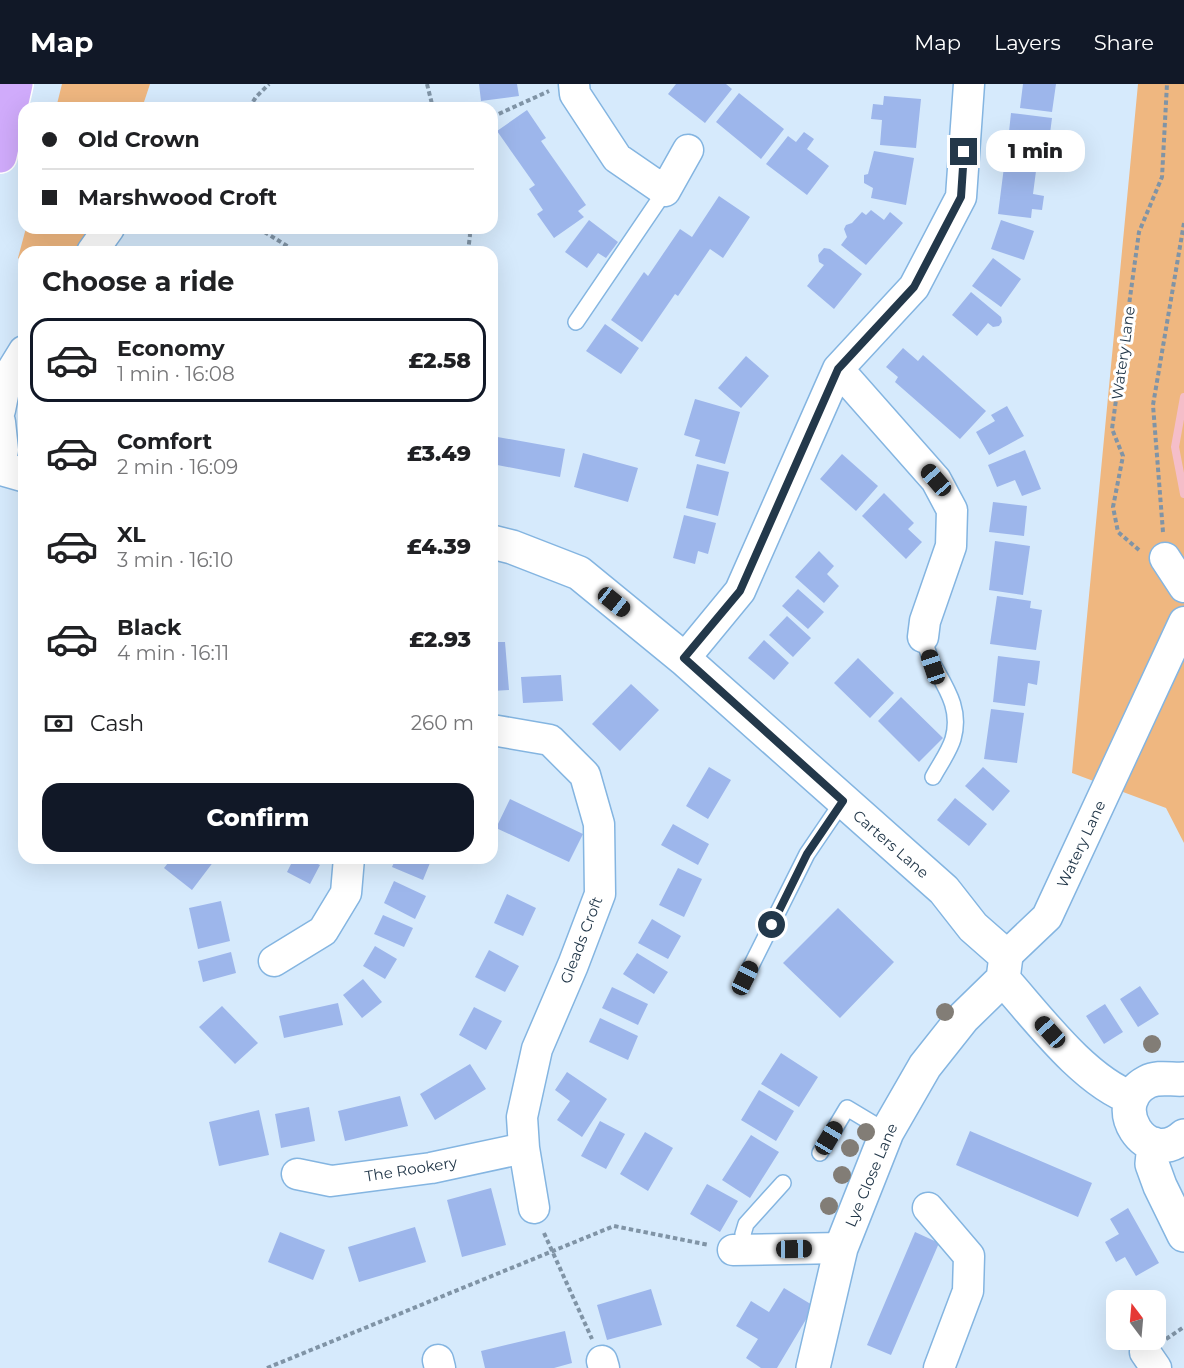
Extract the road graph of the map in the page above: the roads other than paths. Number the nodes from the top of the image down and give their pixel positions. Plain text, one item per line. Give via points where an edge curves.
1 (16, 84) edge
2 (969, 84) edge
3 (564, 86) edge
4 (688, 150) dead end
5 (0, 156) edge
6 (665, 191) junction
7 (576, 322) dead end
8 (18, 361) edge
9 (838, 369) junction
10 (0, 410) edge
11 (0, 422) edge
12 (0, 466) edge
13 (18, 474) edge
14 (498, 543) edge
15 (1165, 558) road end
16 (1184, 587) edge
17 (1184, 622) edge
18 (923, 637) joint
19 (684, 658) junction
20 (498, 731) edge
21 (933, 777) dead end
22 (843, 801) junction
23 (348, 864) edge
24 (274, 961) dead end
25 (1004, 968) junction
26 (745, 978) dead end
27 (1180, 1082) edge
28 (1132, 1098) junction
29 (887, 1132) junction
30 (1169, 1140) edge
31 (524, 1148) junction
32 (820, 1153) dead end
33 (297, 1174) dead end
34 (783, 1183) dead end
35 (534, 1208) dead end
36 (928, 1208) dead end
37 (1184, 1235) edge
38 (841, 1248) junction
39 (740, 1250) joint
40 (813, 1368) edge
41 (939, 1368) edge

1 - 5 highway
2 - 9 street via 961,197 914,287
3 - 6 street via 575,94 617,158
4 - 6 street
6 - 7 lane
8 - 10 street via 6,380
9 - 18 street via 936,480 952,510 951,546
9 - 19 street via 740,591
11 - 12 street
12 - 13 street
14 - 19 street, Carters Lane via 579,573
15 - 16 street
17 - 25 street, Watery Lane via 1047,917
18 - 21 lane via 933,667 951,698 956,727 948,752
19 - 22 street, Carters Lane
20 - 31 street, Gleads Croft via 549,740 585,775 599,824 600,894 537,1049 522,1117
22 - 25 street, Carters Lane via 944,890
22 - 26 lane via 807,854
23 - 24 street via 346,893 323,931
25 - 28 street, Carters Lane via 1066,1049 1101,1082
25 - 29 street, Lye Close Lane via 925,1065
27 - 28 street via 1160,1078 1148,1081
28 - 30 street via 1128,1112 1140,1137
29 - 32 lane via 848,1108
29 - 38 street, Lye Close Lane
30 - 37 street via 1152,1164
31 - 33 street, The Rookery via 431,1168 332,1180
31 - 35 street, Gleads Croft
34 - 39 lane via 746,1224
36 - 41 street via 969,1256 968,1291
38 - 39 street
38 - 40 street, Lye Close Lane

